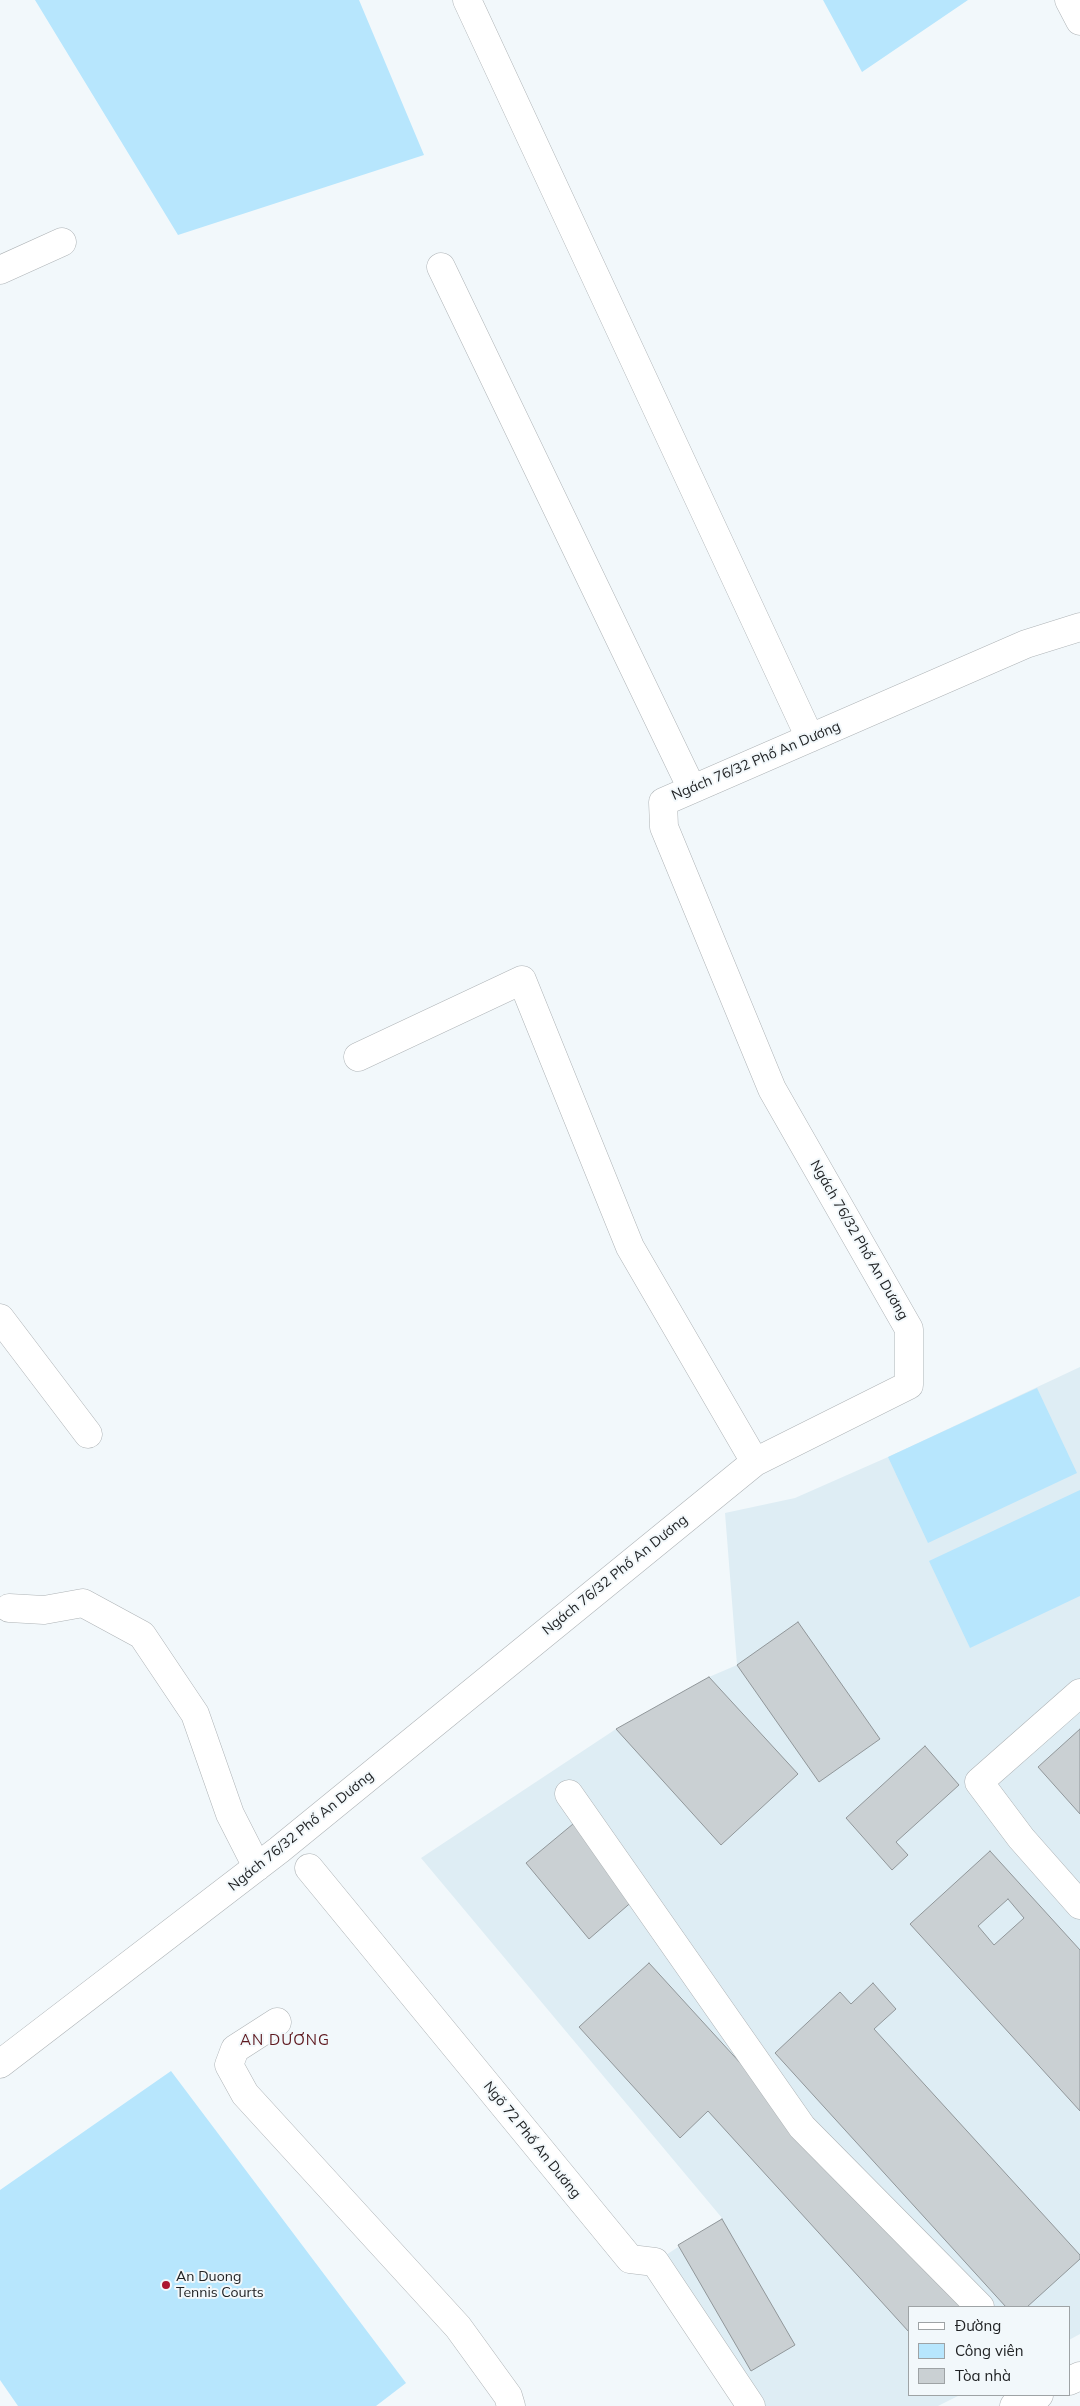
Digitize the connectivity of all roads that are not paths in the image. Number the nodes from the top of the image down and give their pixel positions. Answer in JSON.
{"nodes":[{"id":1,"x":467,"y":0,"type":"edge"},
{"id":2,"x":1069,"y":0,"type":"edge"},
{"id":3,"x":1080,"y":21,"type":"edge"},
{"id":4,"x":62,"y":242,"type":"dead end"},
{"id":5,"x":440,"y":267,"type":"dead end"},
{"id":6,"x":0,"y":270,"type":"edge"},
{"id":7,"x":1080,"y":627,"type":"edge"},
{"id":8,"x":810,"y":738,"type":"junction"},
{"id":9,"x":692,"y":789,"type":"junction"},
{"id":10,"x":358,"y":1057,"type":"dead end"},
{"id":11,"x":0,"y":1318,"type":"edge"},
{"id":12,"x":88,"y":1434,"type":"dead end"},
{"id":13,"x":754,"y":1462,"type":"junction"},
{"id":14,"x":9,"y":1608,"type":"dead end"},
{"id":15,"x":1080,"y":1693,"type":"edge"},
{"id":16,"x":569,"y":1794,"type":"dead end"},
{"id":17,"x":257,"y":1867,"type":"junction"},
{"id":18,"x":309,"y":1868,"type":"dead end"},
{"id":19,"x":1080,"y":1905,"type":"edge"},
{"id":20,"x":277,"y":2022,"type":"dead end"},
{"id":21,"x":0,"y":2064,"type":"edge"},
{"id":22,"x":979,"y":2306,"type":"edge"},
{"id":23,"x":1037,"y":2396,"type":"edge"},
{"id":24,"x":511,"y":2406,"type":"edge"},
{"id":25,"x":751,"y":2406,"type":"edge"},
{"id":26,"x":1014,"y":2406,"type":"edge"}],
"edges":[{"from":1,"to":8,"type":"street"},
{"from":2,"to":3,"type":"street"},
{"from":4,"to":6,"type":"street"},
{"from":5,"to":9,"type":"street"},
{"from":7,"to":8,"type":"street","name":"Ngách 76/32 Phố An Dương"},
{"from":8,"to":9,"type":"street","name":"Ngách 76/32 Phố An Dương"},
{"from":9,"to":13,"type":"street","name":"Ngách 76/32 Phố An Dương"},
{"from":10,"to":13,"type":"street"},
{"from":11,"to":12,"type":"street"},
{"from":13,"to":17,"type":"street","name":"Ngách 76/32 Phố An Dương"},
{"from":14,"to":17,"type":"street"},
{"from":15,"to":19,"type":"street"},
{"from":16,"to":22,"type":"street"},
{"from":17,"to":21,"type":"street","name":"Ngách 76/32 Phố An Dương"},
{"from":18,"to":25,"type":"street","name":"Ngõ 72 Phố An Dương"},
{"from":20,"to":24,"type":"street"},
{"from":23,"to":26,"type":"street"}]}
